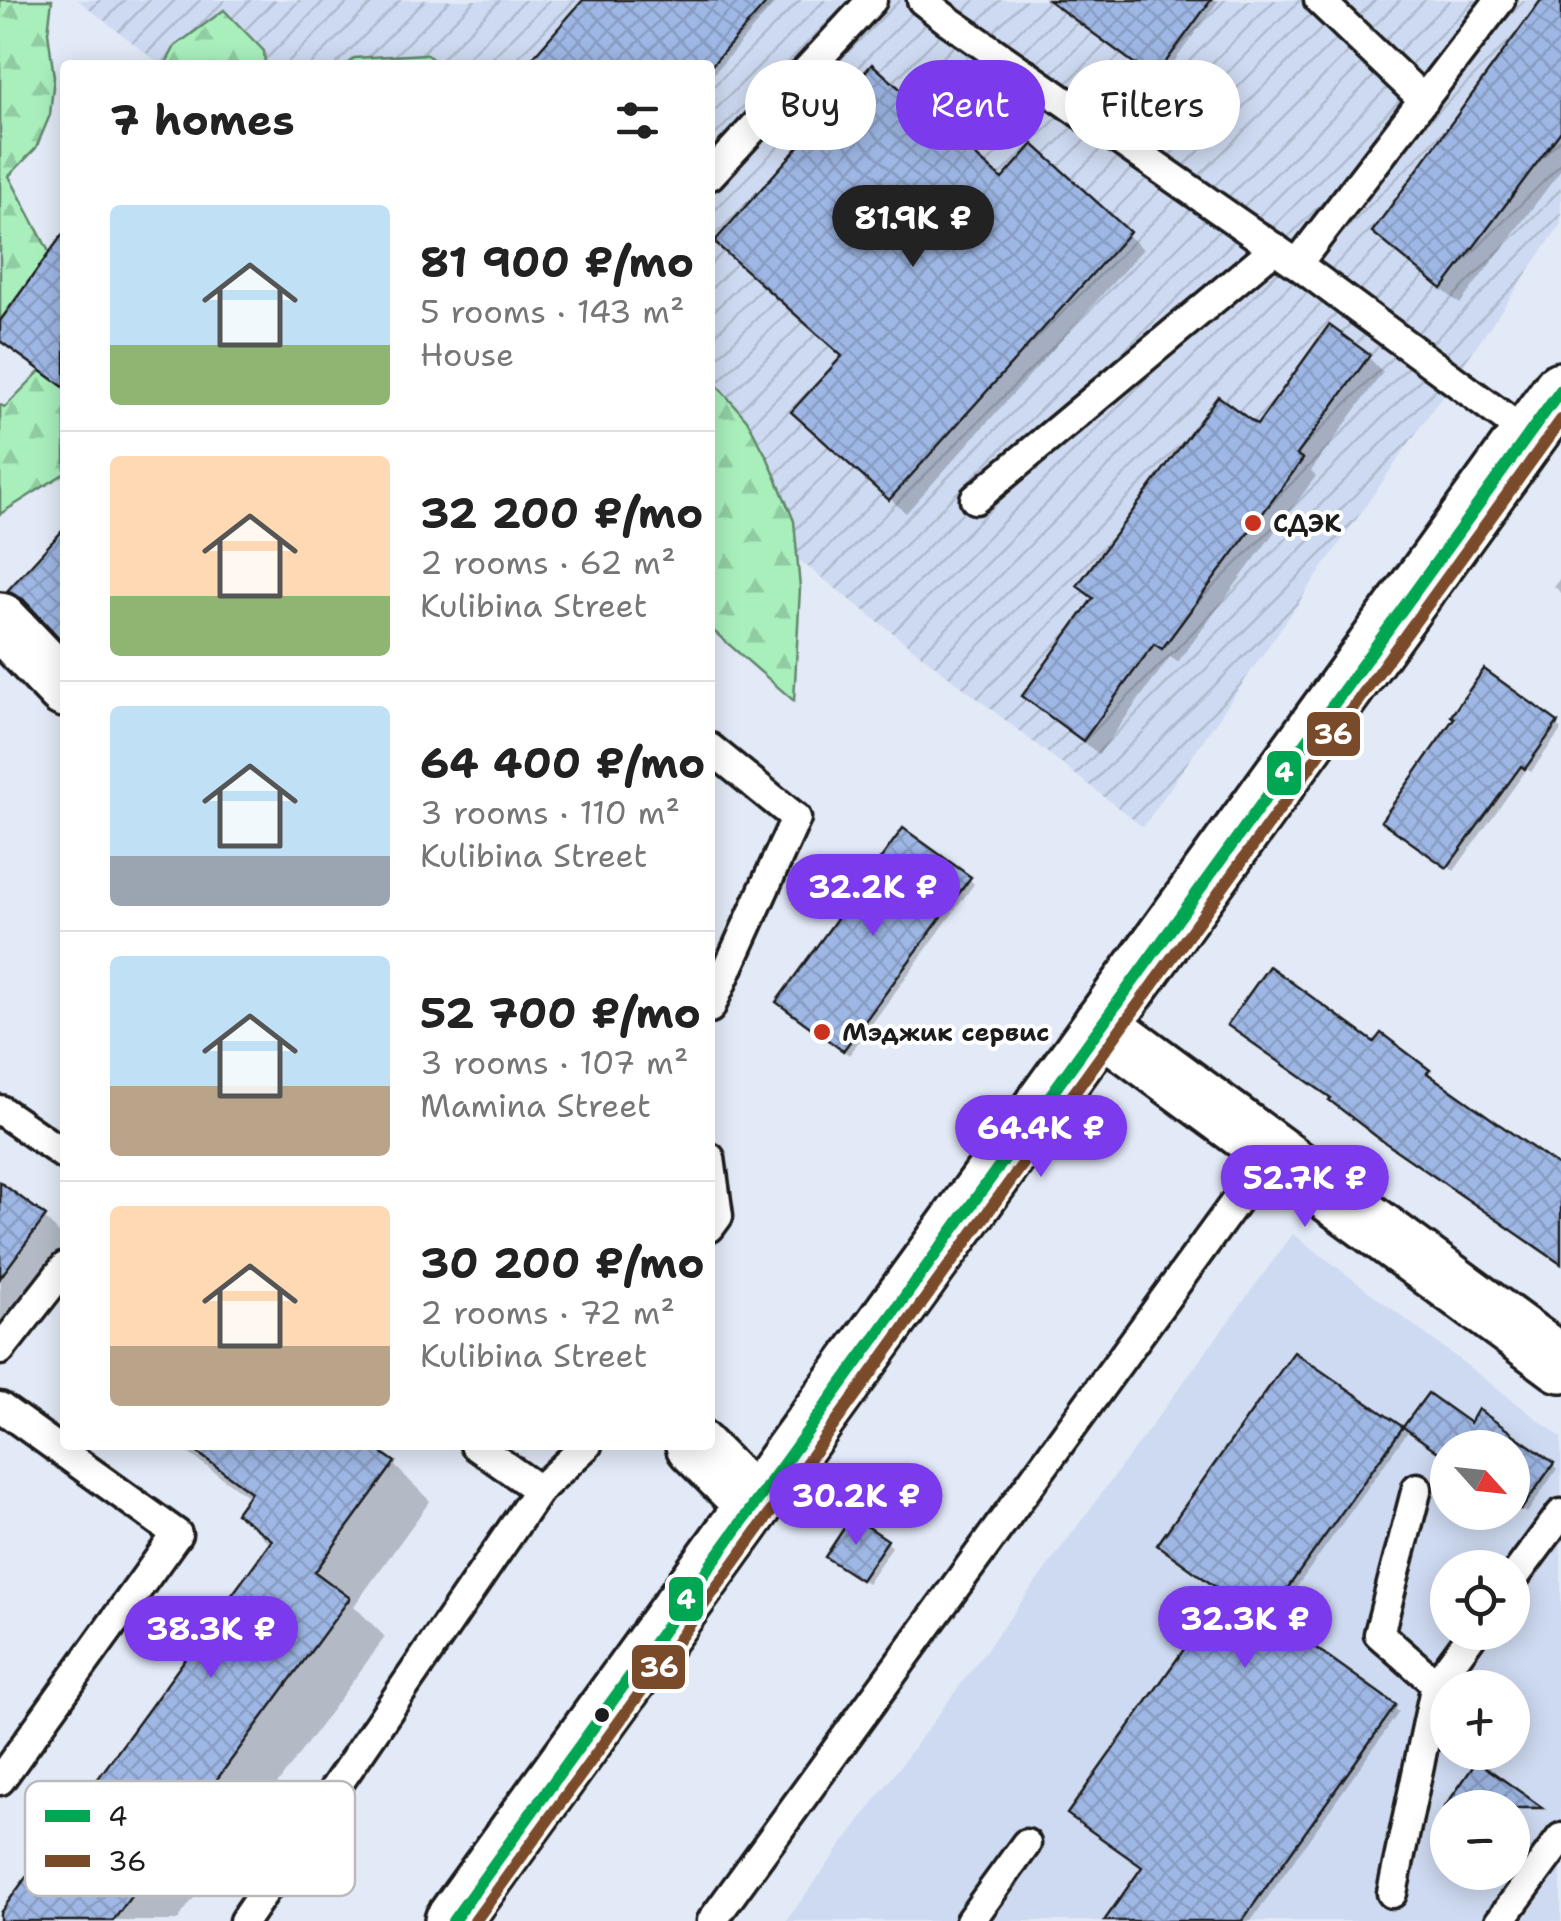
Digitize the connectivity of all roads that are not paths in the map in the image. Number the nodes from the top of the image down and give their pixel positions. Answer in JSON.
{"nodes":[{"id":1,"x":872,"y":0,"type":"edge"},
{"id":2,"x":922,"y":0,"type":"edge"},
{"id":3,"x":1318,"y":0,"type":"edge"},
{"id":4,"x":1500,"y":0,"type":"edge"},
{"id":5,"x":953,"y":10,"type":"edge"},
{"id":6,"x":1424,"y":100,"type":"junction"},
{"id":7,"x":715,"y":171,"type":"edge"},
{"id":8,"x":1286,"y":256,"type":"junction"},
{"id":9,"x":1561,"y":390,"type":"edge"},
{"id":10,"x":1528,"y":435,"type":"junction"},
{"id":11,"x":975,"y":499,"type":"dead end"},
{"id":12,"x":0,"y":621,"type":"edge"},
{"id":13,"x":60,"y":684,"type":"edge"},
{"id":14,"x":715,"y":752,"type":"edge"},
{"id":15,"x":715,"y":943,"type":"edge"},
{"id":16,"x":733,"y":958,"type":"junction"},
{"id":17,"x":715,"y":997,"type":"edge"},
{"id":18,"x":1101,"y":1026,"type":"junction"},
{"id":19,"x":0,"y":1110,"type":"edge"},
{"id":20,"x":60,"y":1152,"type":"edge"},
{"id":21,"x":1274,"y":1154,"type":"junction"},
{"id":22,"x":715,"y":1194,"type":"edge"},
{"id":23,"x":715,"y":1220,"type":"edge"},
{"id":24,"x":60,"y":1273,"type":"edge"},
{"id":25,"x":0,"y":1350,"type":"edge"},
{"id":26,"x":1561,"y":1364,"type":"edge"},
{"id":27,"x":0,"y":1408,"type":"edge"},
{"id":28,"x":482,"y":1450,"type":"edge"},
{"id":29,"x":582,"y":1450,"type":"edge"},
{"id":30,"x":699,"y":1450,"type":"edge"},
{"id":31,"x":1417,"y":1488,"type":"dead end"},
{"id":32,"x":538,"y":1490,"type":"junction"},
{"id":33,"x":754,"y":1505,"type":"junction"},
{"id":34,"x":1561,"y":1514,"type":"edge"},
{"id":35,"x":1530,"y":1556,"type":"edge"},
{"id":36,"x":1430,"y":1679,"type":"edge"},
{"id":37,"x":1430,"y":1712,"type":"edge"},
{"id":38,"x":0,"y":1780,"type":"edge"},
{"id":39,"x":339,"y":1781,"type":"edge"},
{"id":40,"x":1561,"y":1838,"type":"edge"},
{"id":41,"x":1026,"y":1844,"type":"dead end"},
{"id":42,"x":1392,"y":1893,"type":"dead end"},
{"id":43,"x":261,"y":1896,"type":"edge"},
{"id":44,"x":244,"y":1921,"type":"edge"},
{"id":45,"x":453,"y":1921,"type":"edge"},
{"id":46,"x":712,"y":1921,"type":"edge"},
{"id":47,"x":970,"y":1921,"type":"edge"},
{"id":48,"x":1500,"y":1921,"type":"edge"}],
"edges":[{"from":1,"to":7,"type":"lane"},
{"from":2,"to":5,"type":"lane"},
{"from":3,"to":6,"type":"lane"},
{"from":4,"to":6,"type":"lane"},
{"from":5,"to":8,"type":"lane"},
{"from":6,"to":8,"type":"lane"},
{"from":8,"to":10,"type":"lane"},
{"from":8,"to":11,"type":"lane"},
{"from":9,"to":10,"type":"main road"},
{"from":10,"to":18,"type":"main road"},
{"from":12,"to":13,"type":"main road"},
{"from":14,"to":16,"type":"lane"},
{"from":15,"to":16,"type":"lane"},
{"from":16,"to":17,"type":"lane"},
{"from":18,"to":21,"type":"main road"},
{"from":18,"to":33,"type":"main road"},
{"from":19,"to":20,"type":"lane"},
{"from":21,"to":26,"type":"main road"},
{"from":21,"to":46,"type":"lane"},
{"from":22,"to":23,"type":"lane"},
{"from":24,"to":25,"type":"lane"},
{"from":27,"to":38,"type":"lane"},
{"from":28,"to":32,"type":"lane"},
{"from":29,"to":32,"type":"lane"},
{"from":30,"to":33,"type":"main road"},
{"from":31,"to":36,"type":"lane"},
{"from":32,"to":39,"type":"lane"},
{"from":33,"to":45,"type":"main road"},
{"from":34,"to":35,"type":"lane"},
{"from":37,"to":42,"type":"lane"},
{"from":40,"to":48,"type":"lane"},
{"from":41,"to":47,"type":"lane"},
{"from":43,"to":44,"type":"lane"}]}
